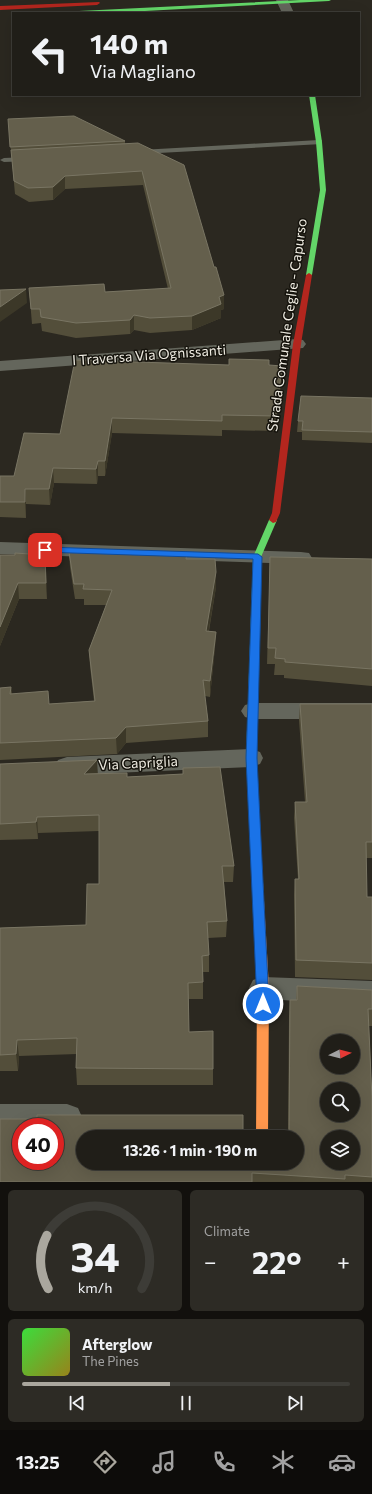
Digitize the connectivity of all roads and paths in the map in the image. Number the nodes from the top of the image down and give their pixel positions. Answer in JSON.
{"nodes":[{"id":1,"x":150,"y":0,"type":"edge"},
{"id":2,"x":282,"y":0,"type":"edge"},
{"id":3,"x":322,"y":0,"type":"edge"},
{"id":4,"x":330,"y":0,"type":"edge"},
{"id":5,"x":0,"y":8,"type":"edge"},
{"id":6,"x":98,"y":12,"type":"edge"},
{"id":7,"x":288,"y":12,"type":"edge"},
{"id":8,"x":12,"y":16,"type":"edge"},
{"id":9,"x":0,"y":17,"type":"edge"},
{"id":10,"x":312,"y":96,"type":"edge"},
{"id":11,"x":318,"y":142,"type":"junction"},
{"id":12,"x":130,"y":153,"type":"edge"},
{"id":13,"x":35,"y":158,"type":"edge"},
{"id":14,"x":4,"y":160,"type":"dead end"},
{"id":15,"x":297,"y":344,"type":"junction"},
{"id":16,"x":0,"y":366,"type":"edge"},
{"id":17,"x":0,"y":548,"type":"edge"},
{"id":18,"x":258,"y":557,"type":"junction"},
{"id":19,"x":318,"y":558,"type":"edge"},
{"id":20,"x":253,"y":711,"type":"junction"},
{"id":21,"x":372,"y":711,"type":"edge"},
{"id":22,"x":252,"y":758,"type":"junction"},
{"id":23,"x":47,"y":767,"type":"edge"},
{"id":24,"x":263,"y":988,"type":"junction"},
{"id":25,"x":372,"y":993,"type":"edge"},
{"id":26,"x":0,"y":1117,"type":"edge"},
{"id":27,"x":96,"y":1117,"type":"edge"},
{"id":28,"x":255,"y":1123,"type":"edge"},
{"id":29,"x":261,"y":1170,"type":"edge"},
{"id":30,"x":260,"y":1182,"type":"edge"}],
"edges":[{"from":1,"to":5,"type":"main road"},
{"from":2,"to":7,"type":"street"},
{"from":3,"to":4,"type":"main road"},
{"from":3,"to":6,"type":"main road"},
{"from":8,"to":9,"type":"main road"},
{"from":10,"to":11,"type":"main road","name":"Strada Comunale Ceglie - Capurso"},
{"from":11,"to":12,"type":"lane"},
{"from":11,"to":15,"type":"main road","name":"Strada Comunale Ceglie - Capurso"},
{"from":13,"to":14,"type":"lane"},
{"from":15,"to":16,"type":"street","name":"I Traversa Via Ognissanti"},
{"from":15,"to":18,"type":"main road","name":"Strada Comunale Ceglie - Capurso"},
{"from":17,"to":18,"type":"street"},
{"from":18,"to":19,"type":"street"},
{"from":18,"to":20,"type":"main road"},
{"from":20,"to":21,"type":"street"},
{"from":20,"to":22,"type":"main road"},
{"from":22,"to":23,"type":"street","name":"Via Capriglia"},
{"from":22,"to":24,"type":"main road"},
{"from":24,"to":25,"type":"street"},
{"from":24,"to":28,"type":"main road"},
{"from":26,"to":27,"type":"street"},
{"from":29,"to":30,"type":"street"}]}
